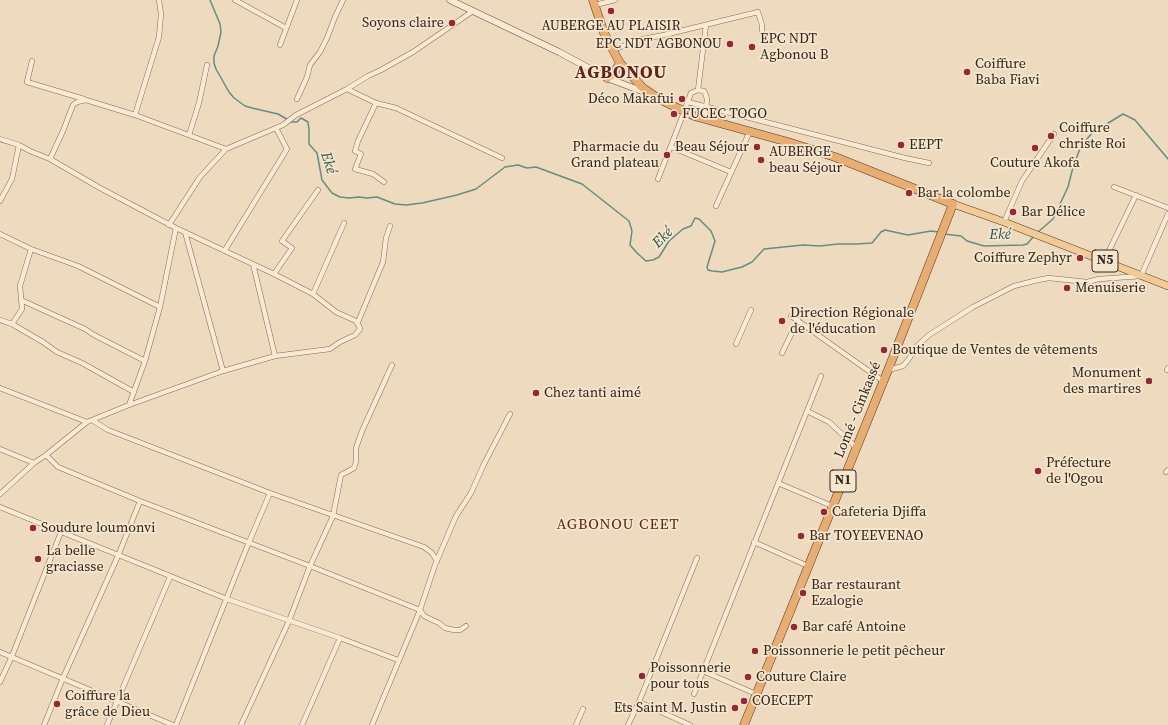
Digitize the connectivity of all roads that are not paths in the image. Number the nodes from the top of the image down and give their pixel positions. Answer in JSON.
{"nodes":[{"id":1,"x":160,"y":0,"type":"edge"},
{"id":2,"x":235,"y":0,"type":"edge"},
{"id":3,"x":297,"y":0,"type":"edge"},
{"id":4,"x":343,"y":0,"type":"edge"},
{"id":5,"x":450,"y":0,"type":"edge"},
{"id":6,"x":615,"y":0,"type":"edge"},
{"id":7,"x":594,"y":3,"type":"edge"},
{"id":8,"x":473,"y":11,"type":"junction"},
{"id":9,"x":706,"y":25,"type":"junction"},
{"id":10,"x":286,"y":28,"type":"junction"},
{"id":11,"x":762,"y":33,"type":"dead end"},
{"id":12,"x":280,"y":45,"type":"dead end"},
{"id":13,"x":614,"y":53,"type":"junction"},
{"id":14,"x":32,"y":61,"type":"dead end"},
{"id":15,"x":620,"y":63,"type":"junction"},
{"id":16,"x":207,"y":65,"type":"dead end"},
{"id":17,"x":607,"y":78,"type":"junction"},
{"id":18,"x":347,"y":89,"type":"junction"},
{"id":19,"x":698,"y":90,"type":"junction"},
{"id":20,"x":652,"y":95,"type":"junction"},
{"id":21,"x":297,"y":99,"type":"dead end"},
{"id":22,"x":86,"y":100,"type":"junction"},
{"id":23,"x":376,"y":103,"type":"junction"},
{"id":24,"x":706,"y":106,"type":"junction"},
{"id":25,"x":685,"y":107,"type":"junction"},
{"id":26,"x":135,"y":115,"type":"junction"},
{"id":27,"x":705,"y":116,"type":"junction"},
{"id":28,"x":714,"y":121,"type":"junction"},
{"id":29,"x":276,"y":128,"type":"junction"},
{"id":30,"x":750,"y":131,"type":"junction"},
{"id":31,"x":1054,"y":134,"type":"dead end"},
{"id":32,"x":189,"y":135,"type":"junction"},
{"id":33,"x":0,"y":139,"type":"edge"},
{"id":34,"x":19,"y":145,"type":"junction"},
{"id":35,"x":671,"y":147,"type":"junction"},
{"id":36,"x":226,"y":149,"type":"junction"},
{"id":37,"x":502,"y":158,"type":"dead end"},
{"id":38,"x":50,"y":159,"type":"junction"},
{"id":39,"x":929,"y":163,"type":"dead end"},
{"id":40,"x":731,"y":172,"type":"junction"},
{"id":41,"x":658,"y":179,"type":"dead end"},
{"id":42,"x":384,"y":182,"type":"dead end"},
{"id":43,"x":1114,"y":187,"type":"dead end"},
{"id":44,"x":318,"y":190,"type":"dead end"},
{"id":45,"x":1136,"y":195,"type":"junction"},
{"id":46,"x":0,"y":201,"type":"edge"},
{"id":47,"x":953,"y":204,"type":"junction"},
{"id":48,"x":716,"y":206,"type":"dead end"},
{"id":49,"x":1168,"y":208,"type":"edge"},
{"id":50,"x":1168,"y":214,"type":"edge"},
{"id":51,"x":1004,"y":222,"type":"junction"},
{"id":52,"x":344,"y":223,"type":"dead end"},
{"id":53,"x":169,"y":225,"type":"junction"},
{"id":54,"x":390,"y":226,"type":"dead end"},
{"id":55,"x":176,"y":228,"type":"junction"},
{"id":56,"x":185,"y":232,"type":"junction"},
{"id":57,"x":0,"y":234,"type":"edge"},
{"id":58,"x":31,"y":249,"type":"junction"},
{"id":59,"x":225,"y":250,"type":"junction"},
{"id":60,"x":1104,"y":261,"type":"junction"},
{"id":61,"x":253,"y":264,"type":"junction"},
{"id":62,"x":274,"y":274,"type":"junction"},
{"id":63,"x":1141,"y":276,"type":"junction"},
{"id":64,"x":1168,"y":286,"type":"edge"},
{"id":65,"x":313,"y":294,"type":"junction"},
{"id":66,"x":21,"y":300,"type":"junction"},
{"id":67,"x":160,"y":307,"type":"junction"},
{"id":68,"x":751,"y":310,"type":"dead end"},
{"id":69,"x":791,"y":316,"type":"dead end"},
{"id":70,"x":0,"y":320,"type":"edge"},
{"id":71,"x":798,"y":320,"type":"junction"},
{"id":72,"x":358,"y":322,"type":"dead end"},
{"id":73,"x":12,"y":324,"type":"junction"},
{"id":74,"x":736,"y":344,"type":"dead end"},
{"id":75,"x":782,"y":353,"type":"dead end"},
{"id":76,"x":275,"y":356,"type":"junction"},
{"id":77,"x":145,"y":361,"type":"junction"},
{"id":78,"x":392,"y":365,"type":"dead end"},
{"id":79,"x":888,"y":370,"type":"junction"},
{"id":80,"x":223,"y":372,"type":"junction"},
{"id":81,"x":821,"y":376,"type":"dead end"},
{"id":82,"x":883,"y":381,"type":"junction"},
{"id":83,"x":0,"y":388,"type":"edge"},
{"id":84,"x":134,"y":392,"type":"junction"},
{"id":85,"x":129,"y":405,"type":"junction"},
{"id":86,"x":807,"y":411,"type":"junction"},
{"id":87,"x":510,"y":414,"type":"dead end"},
{"id":88,"x":90,"y":421,"type":"junction"},
{"id":89,"x":856,"y":447,"type":"junction"},
{"id":90,"x":0,"y":448,"type":"edge"},
{"id":91,"x":46,"y":455,"type":"junction"},
{"id":92,"x":34,"y":463,"type":"junction"},
{"id":93,"x":778,"y":483,"type":"junction"},
{"id":94,"x":270,"y":493,"type":"junction"},
{"id":95,"x":0,"y":494,"type":"edge"},
{"id":96,"x":140,"y":501,"type":"junction"},
{"id":97,"x":832,"y":506,"type":"junction"},
{"id":98,"x":0,"y":507,"type":"edge"},
{"id":99,"x":333,"y":516,"type":"junction"},
{"id":100,"x":61,"y":532,"type":"junction"},
{"id":101,"x":249,"y":542,"type":"junction"},
{"id":102,"x":754,"y":542,"type":"junction"},
{"id":103,"x":118,"y":556,"type":"junction"},
{"id":104,"x":697,"y":558,"type":"dead end"},
{"id":105,"x":437,"y":561,"type":"junction"},
{"id":106,"x":310,"y":566,"type":"junction"},
{"id":107,"x":808,"y":566,"type":"junction"},
{"id":108,"x":170,"y":577,"type":"junction"},
{"id":109,"x":226,"y":599,"type":"junction"},
{"id":110,"x":420,"y":610,"type":"junction"},
{"id":111,"x":289,"y":621,"type":"junction"},
{"id":112,"x":466,"y":626,"type":"dead end"},
{"id":113,"x":340,"y":638,"type":"junction"},
{"id":114,"x":0,"y":652,"type":"edge"},
{"id":115,"x":12,"y":656,"type":"junction"},
{"id":116,"x":398,"y":660,"type":"junction"},
{"id":117,"x":703,"y":671,"type":"junction"},
{"id":118,"x":63,"y":678,"type":"junction"},
{"id":119,"x":0,"y":682,"type":"edge"},
{"id":120,"x":694,"y":694,"type":"dead end"},
{"id":121,"x":756,"y":694,"type":"junction"},
{"id":122,"x":118,"y":701,"type":"junction"},
{"id":123,"x":639,"y":702,"type":"junction"},
{"id":124,"x":583,"y":709,"type":"dead end"},
{"id":125,"x":681,"y":723,"type":"edge"},
{"id":126,"x":44,"y":725,"type":"edge"},
{"id":127,"x":107,"y":725,"type":"edge"},
{"id":128,"x":174,"y":725,"type":"edge"},
{"id":129,"x":241,"y":725,"type":"edge"},
{"id":130,"x":302,"y":725,"type":"edge"},
{"id":131,"x":372,"y":725,"type":"edge"},
{"id":132,"x":576,"y":725,"type":"edge"},
{"id":133,"x":628,"y":725,"type":"edge"},
{"id":134,"x":690,"y":725,"type":"edge"},
{"id":135,"x":744,"y":725,"type":"edge"}],
"edges":[{"from":1,"to":26,"type":"street"},
{"from":2,"to":10,"type":"street"},
{"from":3,"to":10,"type":"street"},
{"from":4,"to":21,"type":"street"},
{"from":5,"to":8,"type":"main road"},
{"from":6,"to":7,"type":"street"},
{"from":7,"to":13,"type":"highway"},
{"from":8,"to":17,"type":"main road"},
{"from":8,"to":18,"type":"street"},
{"from":9,"to":11,"type":"street"},
{"from":9,"to":13,"type":"street"},
{"from":9,"to":19,"type":"street"},
{"from":10,"to":12,"type":"street"},
{"from":13,"to":15,"type":"highway"},
{"from":13,"to":25,"type":"highway"},
{"from":14,"to":22,"type":"street"},
{"from":15,"to":17,"type":"highway"},
{"from":15,"to":20,"type":"highway"},
{"from":16,"to":32,"type":"street"},
{"from":17,"to":20,"type":"main road"},
{"from":18,"to":23,"type":"street"},
{"from":18,"to":29,"type":"street"},
{"from":19,"to":24,"type":"street"},
{"from":19,"to":25,"type":"street"},
{"from":20,"to":25,"type":"highway"},
{"from":22,"to":26,"type":"street"},
{"from":22,"to":38,"type":"street"},
{"from":23,"to":37,"type":"street"},
{"from":23,"to":42,"type":"street"},
{"from":24,"to":25,"type":"street"},
{"from":24,"to":27,"type":"street"},
{"from":24,"to":39,"type":"street"},
{"from":25,"to":27,"type":"highway"},
{"from":25,"to":28,"type":"highway"},
{"from":25,"to":35,"type":"street"},
{"from":26,"to":32,"type":"street"},
{"from":27,"to":28,"type":"highway"},
{"from":28,"to":30,"type":"highway"},
{"from":29,"to":36,"type":"street"},
{"from":29,"to":59,"type":"street"},
{"from":30,"to":40,"type":"street"},
{"from":30,"to":47,"type":"highway"},
{"from":31,"to":51,"type":"street"},
{"from":32,"to":36,"type":"street"},
{"from":33,"to":34,"type":"street"},
{"from":34,"to":38,"type":"street"},
{"from":34,"to":46,"type":"street"},
{"from":35,"to":40,"type":"street"},
{"from":35,"to":41,"type":"street"},
{"from":36,"to":53,"type":"street"},
{"from":38,"to":53,"type":"street"},
{"from":40,"to":48,"type":"street"},
{"from":43,"to":45,"type":"street"},
{"from":44,"to":62,"type":"street"},
{"from":45,"to":49,"type":"street"},
{"from":45,"to":60,"type":"street"},
{"from":47,"to":51,"type":"main road","number":"N5"},
{"from":47,"to":79,"type":"highway","name":"Lomé - Cinkassé","number":"N1"},
{"from":50,"to":63,"type":"street"},
{"from":51,"to":60,"type":"main road","number":"N5"},
{"from":52,"to":65,"type":"street"},
{"from":53,"to":55,"type":"street"},
{"from":54,"to":72,"type":"street"},
{"from":55,"to":56,"type":"street"},
{"from":55,"to":67,"type":"street"},
{"from":56,"to":59,"type":"street"},
{"from":56,"to":80,"type":"street"},
{"from":57,"to":58,"type":"street"},
{"from":58,"to":66,"type":"street"},
{"from":58,"to":67,"type":"street"},
{"from":59,"to":61,"type":"street"},
{"from":60,"to":63,"type":"main road","number":"N5"},
{"from":61,"to":62,"type":"street"},
{"from":61,"to":76,"type":"street"},
{"from":62,"to":65,"type":"street"},
{"from":63,"to":64,"type":"main road","number":"N5"},
{"from":63,"to":79,"type":"street"},
{"from":65,"to":76,"type":"street"},
{"from":66,"to":73,"type":"street"},
{"from":66,"to":77,"type":"street"},
{"from":67,"to":77,"type":"street"},
{"from":68,"to":74,"type":"street"},
{"from":69,"to":71,"type":"street"},
{"from":70,"to":73,"type":"street"},
{"from":71,"to":75,"type":"street"},
{"from":71,"to":82,"type":"street"},
{"from":73,"to":84,"type":"street"},
{"from":76,"to":80,"type":"street"},
{"from":77,"to":84,"type":"street"},
{"from":78,"to":99,"type":"street"},
{"from":79,"to":82,"type":"highway","name":"Lomé - Cinkassé","number":"N1"},
{"from":80,"to":85,"type":"street"},
{"from":81,"to":86,"type":"street"},
{"from":82,"to":89,"type":"highway","name":"Lomé - Cinkassé","number":"N1"},
{"from":83,"to":88,"type":"street"},
{"from":84,"to":85,"type":"street"},
{"from":85,"to":88,"type":"street"},
{"from":86,"to":89,"type":"street"},
{"from":86,"to":93,"type":"street"},
{"from":87,"to":105,"type":"street"},
{"from":88,"to":91,"type":"street"},
{"from":88,"to":94,"type":"street"},
{"from":89,"to":97,"type":"highway","name":"Lomé - Cinkassé","number":"N1"},
{"from":90,"to":92,"type":"street"},
{"from":91,"to":92,"type":"street"},
{"from":91,"to":96,"type":"street"},
{"from":92,"to":95,"type":"street"},
{"from":93,"to":97,"type":"street"},
{"from":93,"to":102,"type":"street"},
{"from":94,"to":99,"type":"street"},
{"from":94,"to":101,"type":"street"},
{"from":96,"to":101,"type":"street"},
{"from":96,"to":103,"type":"street"},
{"from":97,"to":107,"type":"highway","name":"Lomé - Cinkassé","number":"N1"},
{"from":98,"to":100,"type":"street"},
{"from":99,"to":105,"type":"street"},
{"from":99,"to":106,"type":"street"},
{"from":100,"to":103,"type":"street"},
{"from":100,"to":115,"type":"street"},
{"from":101,"to":106,"type":"street"},
{"from":101,"to":109,"type":"street"},
{"from":102,"to":107,"type":"street"},
{"from":102,"to":117,"type":"street"},
{"from":103,"to":108,"type":"street"},
{"from":103,"to":118,"type":"street"},
{"from":104,"to":123,"type":"street"},
{"from":105,"to":110,"type":"street"},
{"from":106,"to":110,"type":"street"},
{"from":106,"to":111,"type":"street"},
{"from":107,"to":121,"type":"highway","name":"Lomé - Cinkassé","number":"N1"},
{"from":108,"to":109,"type":"street"},
{"from":108,"to":122,"type":"street"},
{"from":109,"to":111,"type":"street"},
{"from":109,"to":128,"type":"street"},
{"from":110,"to":112,"type":"street"},
{"from":110,"to":116,"type":"street"},
{"from":111,"to":113,"type":"street"},
{"from":111,"to":129,"type":"street"},
{"from":113,"to":116,"type":"street"},
{"from":113,"to":130,"type":"street"},
{"from":114,"to":115,"type":"street"},
{"from":115,"to":118,"type":"street"},
{"from":115,"to":119,"type":"street"},
{"from":116,"to":131,"type":"street"},
{"from":117,"to":120,"type":"street"},
{"from":117,"to":121,"type":"street"},
{"from":118,"to":122,"type":"street"},
{"from":118,"to":126,"type":"street"},
{"from":121,"to":135,"type":"highway","name":"Lomé - Cinkassé","number":"N1"},
{"from":122,"to":127,"type":"street"},
{"from":122,"to":128,"type":"street"},
{"from":123,"to":125,"type":"street"},
{"from":123,"to":133,"type":"street"},
{"from":124,"to":132,"type":"street"},
{"from":125,"to":134,"type":"street"}]}
